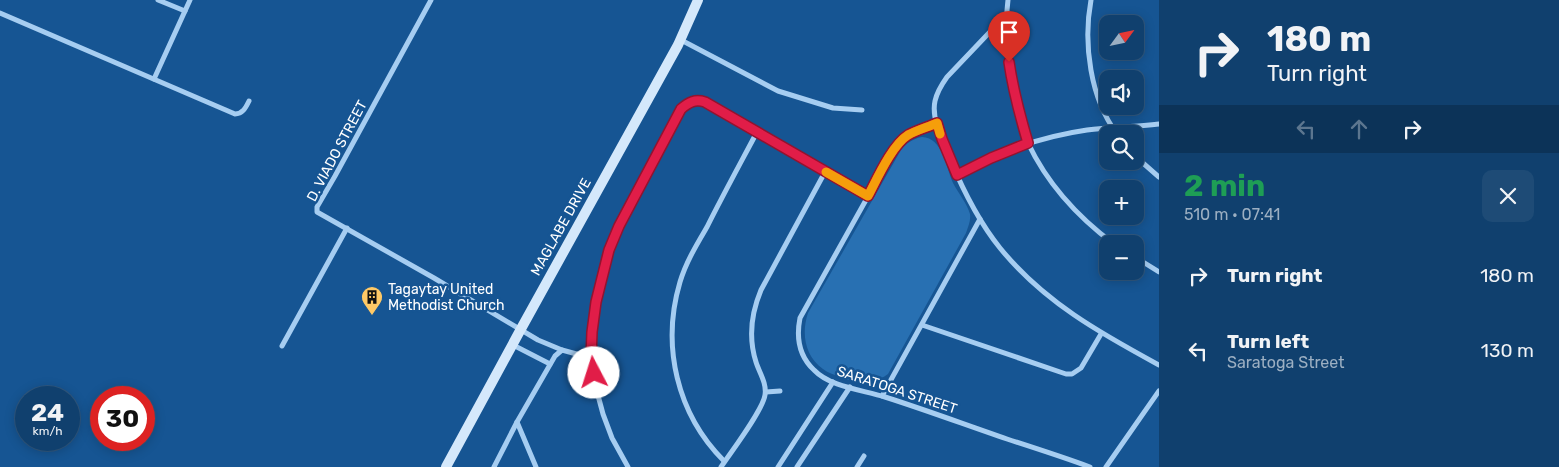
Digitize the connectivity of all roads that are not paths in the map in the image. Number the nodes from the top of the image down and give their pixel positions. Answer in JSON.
{"nodes":[{"id":1,"x":158,"y":0,"type":"edge"},
{"id":2,"x":190,"y":0,"type":"edge"},
{"id":3,"x":431,"y":0,"type":"edge"},
{"id":4,"x":698,"y":0,"type":"edge"},
{"id":5,"x":1008,"y":0,"type":"edge"},
{"id":6,"x":1091,"y":0,"type":"edge"},
{"id":7,"x":185,"y":11,"type":"junction"},
{"id":8,"x":0,"y":13,"type":"edge"},
{"id":9,"x":1006,"y":15,"type":"junction"},
{"id":10,"x":680,"y":39,"type":"junction"},
{"id":11,"x":154,"y":78,"type":"junction"},
{"id":12,"x":249,"y":100,"type":"dead end"},
{"id":13,"x":862,"y":110,"type":"dead end"},
{"id":14,"x":937,"y":123,"type":"junction"},
{"id":15,"x":1159,"y":124,"type":"edge"},
{"id":16,"x":1111,"y":125,"type":"edge"},
{"id":17,"x":1143,"y":125,"type":"edge"},
{"id":18,"x":1099,"y":129,"type":"edge"},
{"id":19,"x":757,"y":132,"type":"junction"},
{"id":20,"x":1028,"y":143,"type":"junction"},
{"id":21,"x":1144,"y":164,"type":"edge"},
{"id":22,"x":825,"y":172,"type":"junction"},
{"id":23,"x":957,"y":175,"type":"junction"},
{"id":24,"x":1159,"y":177,"type":"edge"},
{"id":25,"x":868,"y":196,"type":"junction"},
{"id":26,"x":980,"y":219,"type":"junction"},
{"id":27,"x":347,"y":228,"type":"junction"},
{"id":28,"x":1103,"y":235,"type":"edge"},
{"id":29,"x":1144,"y":263,"type":"edge"},
{"id":30,"x":1159,"y":272,"type":"edge"},
{"id":31,"x":922,"y":325,"type":"junction"},
{"id":32,"x":521,"y":329,"type":"junction"},
{"id":33,"x":1101,"y":334,"type":"junction"},
{"id":34,"x":513,"y":345,"type":"junction"},
{"id":35,"x":282,"y":346,"type":"dead end"},
{"id":36,"x":562,"y":350,"type":"junction"},
{"id":37,"x":591,"y":358,"type":"junction"},
{"id":38,"x":550,"y":364,"type":"junction"},
{"id":39,"x":1159,"y":365,"type":"edge"},
{"id":40,"x":833,"y":382,"type":"junction"},
{"id":41,"x":850,"y":387,"type":"junction"},
{"id":42,"x":780,"y":391,"type":"dead end"},
{"id":43,"x":1159,"y":391,"type":"edge"},
{"id":44,"x":766,"y":392,"type":"junction"},
{"id":45,"x":882,"y":396,"type":"junction"},
{"id":46,"x":517,"y":422,"type":"junction"},
{"id":47,"x":864,"y":456,"type":"dead end"},
{"id":48,"x":724,"y":461,"type":"junction"},
{"id":49,"x":446,"y":467,"type":"edge"},
{"id":50,"x":494,"y":467,"type":"edge"},
{"id":51,"x":536,"y":467,"type":"edge"},
{"id":52,"x":628,"y":467,"type":"edge"},
{"id":53,"x":721,"y":467,"type":"edge"},
{"id":54,"x":778,"y":467,"type":"edge"},
{"id":55,"x":796,"y":467,"type":"edge"},
{"id":56,"x":857,"y":467,"type":"edge"},
{"id":57,"x":1090,"y":467,"type":"edge"},
{"id":58,"x":1106,"y":467,"type":"edge"}],
"edges":[{"from":1,"to":7,"type":"street"},
{"from":2,"to":7,"type":"street"},
{"from":3,"to":27,"type":"street","name":"D. VIADO STREET"},
{"from":4,"to":10,"type":"main road","name":"MAGLABE DRIVE"},
{"from":5,"to":9,"type":"street"},
{"from":6,"to":16,"type":"street"},
{"from":7,"to":11,"type":"street"},
{"from":8,"to":11,"type":"street"},
{"from":9,"to":14,"type":"street"},
{"from":9,"to":20,"type":"street"},
{"from":10,"to":13,"type":"street"},
{"from":10,"to":32,"type":"main road","name":"MAGLABE DRIVE"},
{"from":11,"to":12,"type":"street"},
{"from":14,"to":23,"type":"street"},
{"from":14,"to":25,"type":"street","name":"SARATOGA STREET"},
{"from":15,"to":17,"type":"street"},
{"from":18,"to":20,"type":"street"},
{"from":19,"to":22,"type":"street"},
{"from":19,"to":37,"type":"street"},
{"from":19,"to":48,"type":"street"},
{"from":20,"to":23,"type":"street"},
{"from":20,"to":28,"type":"street"},
{"from":21,"to":24,"type":"street"},
{"from":22,"to":25,"type":"street"},
{"from":22,"to":44,"type":"street"},
{"from":23,"to":26,"type":"street"},
{"from":25,"to":40,"type":"street","name":"SARATOGA STREET"},
{"from":26,"to":31,"type":"street"},
{"from":26,"to":33,"type":"street"},
{"from":27,"to":32,"type":"street","name":"D. VIADO STREET"},
{"from":27,"to":35,"type":"street"},
{"from":29,"to":30,"type":"street"},
{"from":31,"to":33,"type":"street"},
{"from":31,"to":45,"type":"street"},
{"from":32,"to":34,"type":"main road","name":"MAGLABE DRIVE"},
{"from":32,"to":36,"type":"street","name":"D. VIADO STREET"},
{"from":33,"to":39,"type":"street"},
{"from":34,"to":38,"type":"street"},
{"from":34,"to":49,"type":"main road","name":"MAGLABE DRIVE"},
{"from":36,"to":37,"type":"street","name":"D. VIADO STREET"},
{"from":36,"to":38,"type":"street"},
{"from":37,"to":52,"type":"street"},
{"from":38,"to":46,"type":"street"},
{"from":40,"to":41,"type":"street","name":"SARATOGA STREET"},
{"from":40,"to":54,"type":"street"},
{"from":41,"to":45,"type":"street","name":"SARATOGA STREET"},
{"from":41,"to":55,"type":"street"},
{"from":42,"to":44,"type":"street"},
{"from":43,"to":58,"type":"street"},
{"from":44,"to":48,"type":"street"},
{"from":45,"to":57,"type":"street","name":"SARATOGA STREET"},
{"from":46,"to":50,"type":"street"},
{"from":46,"to":51,"type":"street"},
{"from":47,"to":56,"type":"street"},
{"from":48,"to":53,"type":"street"}]}
